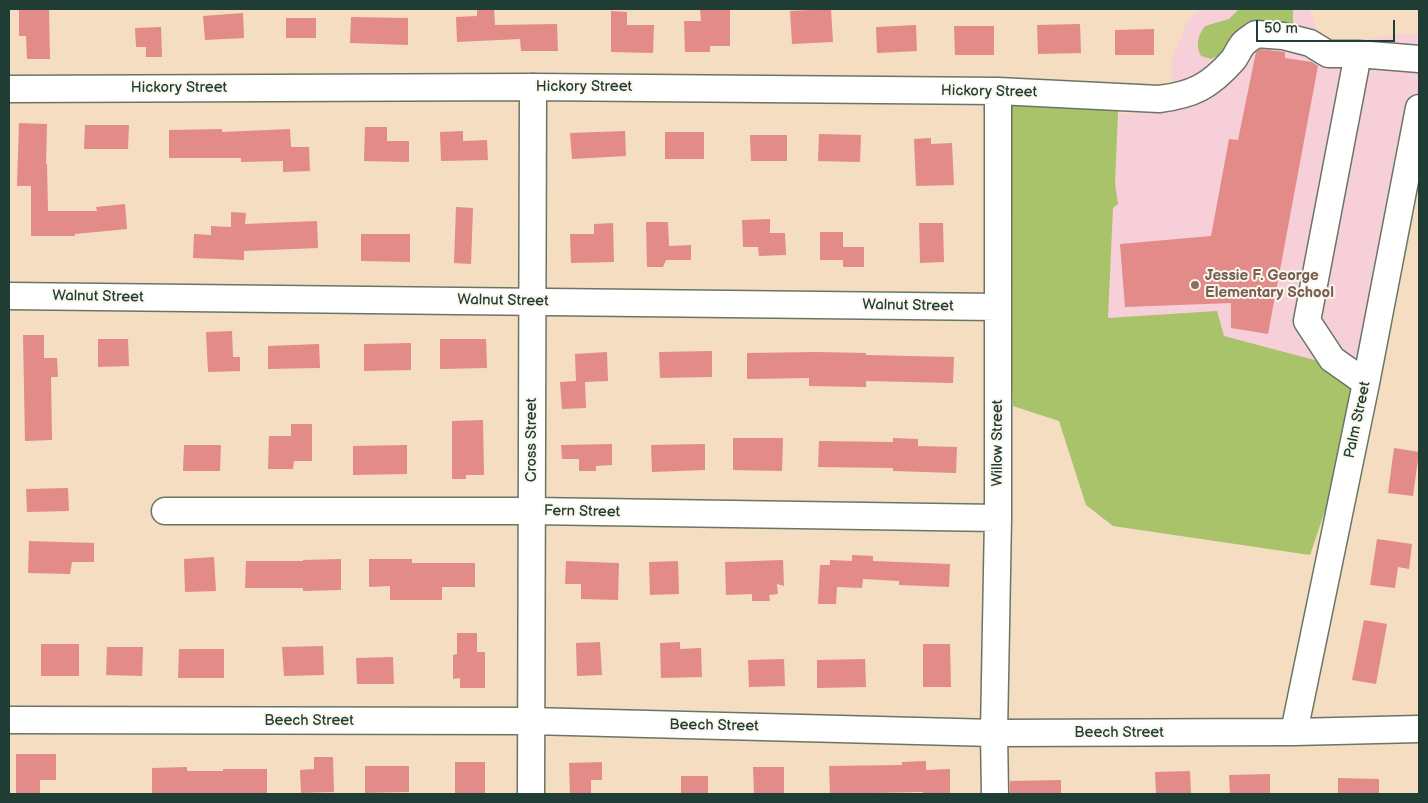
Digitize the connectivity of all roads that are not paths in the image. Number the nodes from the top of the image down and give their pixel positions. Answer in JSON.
{"nodes":[{"id":1,"x":1358,"y":54,"type":"junction"},
{"id":2,"x":1419,"y":59,"type":"edge"},
{"id":3,"x":533,"y":87,"type":"junction"},
{"id":4,"x":9,"y":89,"type":"edge"},
{"id":5,"x":998,"y":91,"type":"junction"},
{"id":6,"x":1419,"y":108,"type":"edge"},
{"id":7,"x":1410,"y":207,"type":"edge"},
{"id":8,"x":9,"y":296,"type":"edge"},
{"id":9,"x":532,"y":301,"type":"junction"},
{"id":10,"x":998,"y":307,"type":"junction"},
{"id":11,"x":1366,"y":383,"type":"junction"},
{"id":12,"x":166,"y":510,"type":"dead end"},
{"id":13,"x":532,"y":511,"type":"junction"},
{"id":14,"x":998,"y":518,"type":"junction"},
{"id":15,"x":9,"y":720,"type":"edge"},
{"id":16,"x":531,"y":721,"type":"junction"},
{"id":17,"x":1419,"y":729,"type":"edge"},
{"id":18,"x":1294,"y":732,"type":"junction"},
{"id":19,"x":994,"y":733,"type":"junction"},
{"id":20,"x":531,"y":794,"type":"edge"},
{"id":21,"x":995,"y":794,"type":"edge"}],
"edges":[{"from":1,"to":2,"type":"street"},
{"from":1,"to":5,"type":"street","name":"Hickory Street"},
{"from":1,"to":11,"type":"street"},
{"from":3,"to":4,"type":"street","name":"Hickory Street"},
{"from":3,"to":5,"type":"street","name":"Hickory Street"},
{"from":3,"to":9,"type":"street","name":"Cross Street"},
{"from":5,"to":10,"type":"street","name":"Willow Street"},
{"from":6,"to":7,"type":"street","name":"Palm Street"},
{"from":7,"to":11,"type":"street","name":"Palm Street"},
{"from":8,"to":9,"type":"street","name":"Walnut Street"},
{"from":9,"to":10,"type":"street","name":"Walnut Street"},
{"from":9,"to":13,"type":"street","name":"Cross Street"},
{"from":10,"to":14,"type":"street","name":"Willow Street"},
{"from":11,"to":18,"type":"street","name":"Palm Street"},
{"from":12,"to":13,"type":"street","name":"Fern Street"},
{"from":13,"to":14,"type":"street","name":"Fern Street"},
{"from":13,"to":16,"type":"street","name":"Cross Street"},
{"from":14,"to":19,"type":"street","name":"Willow Street"},
{"from":15,"to":16,"type":"street","name":"Beech Street"},
{"from":16,"to":19,"type":"street","name":"Beech Street"},
{"from":16,"to":20,"type":"street","name":"Cross Street"},
{"from":17,"to":18,"type":"street","name":"Beech Street"},
{"from":18,"to":19,"type":"street","name":"Beech Street"},
{"from":19,"to":21,"type":"street","name":"Willow Street"}]}
